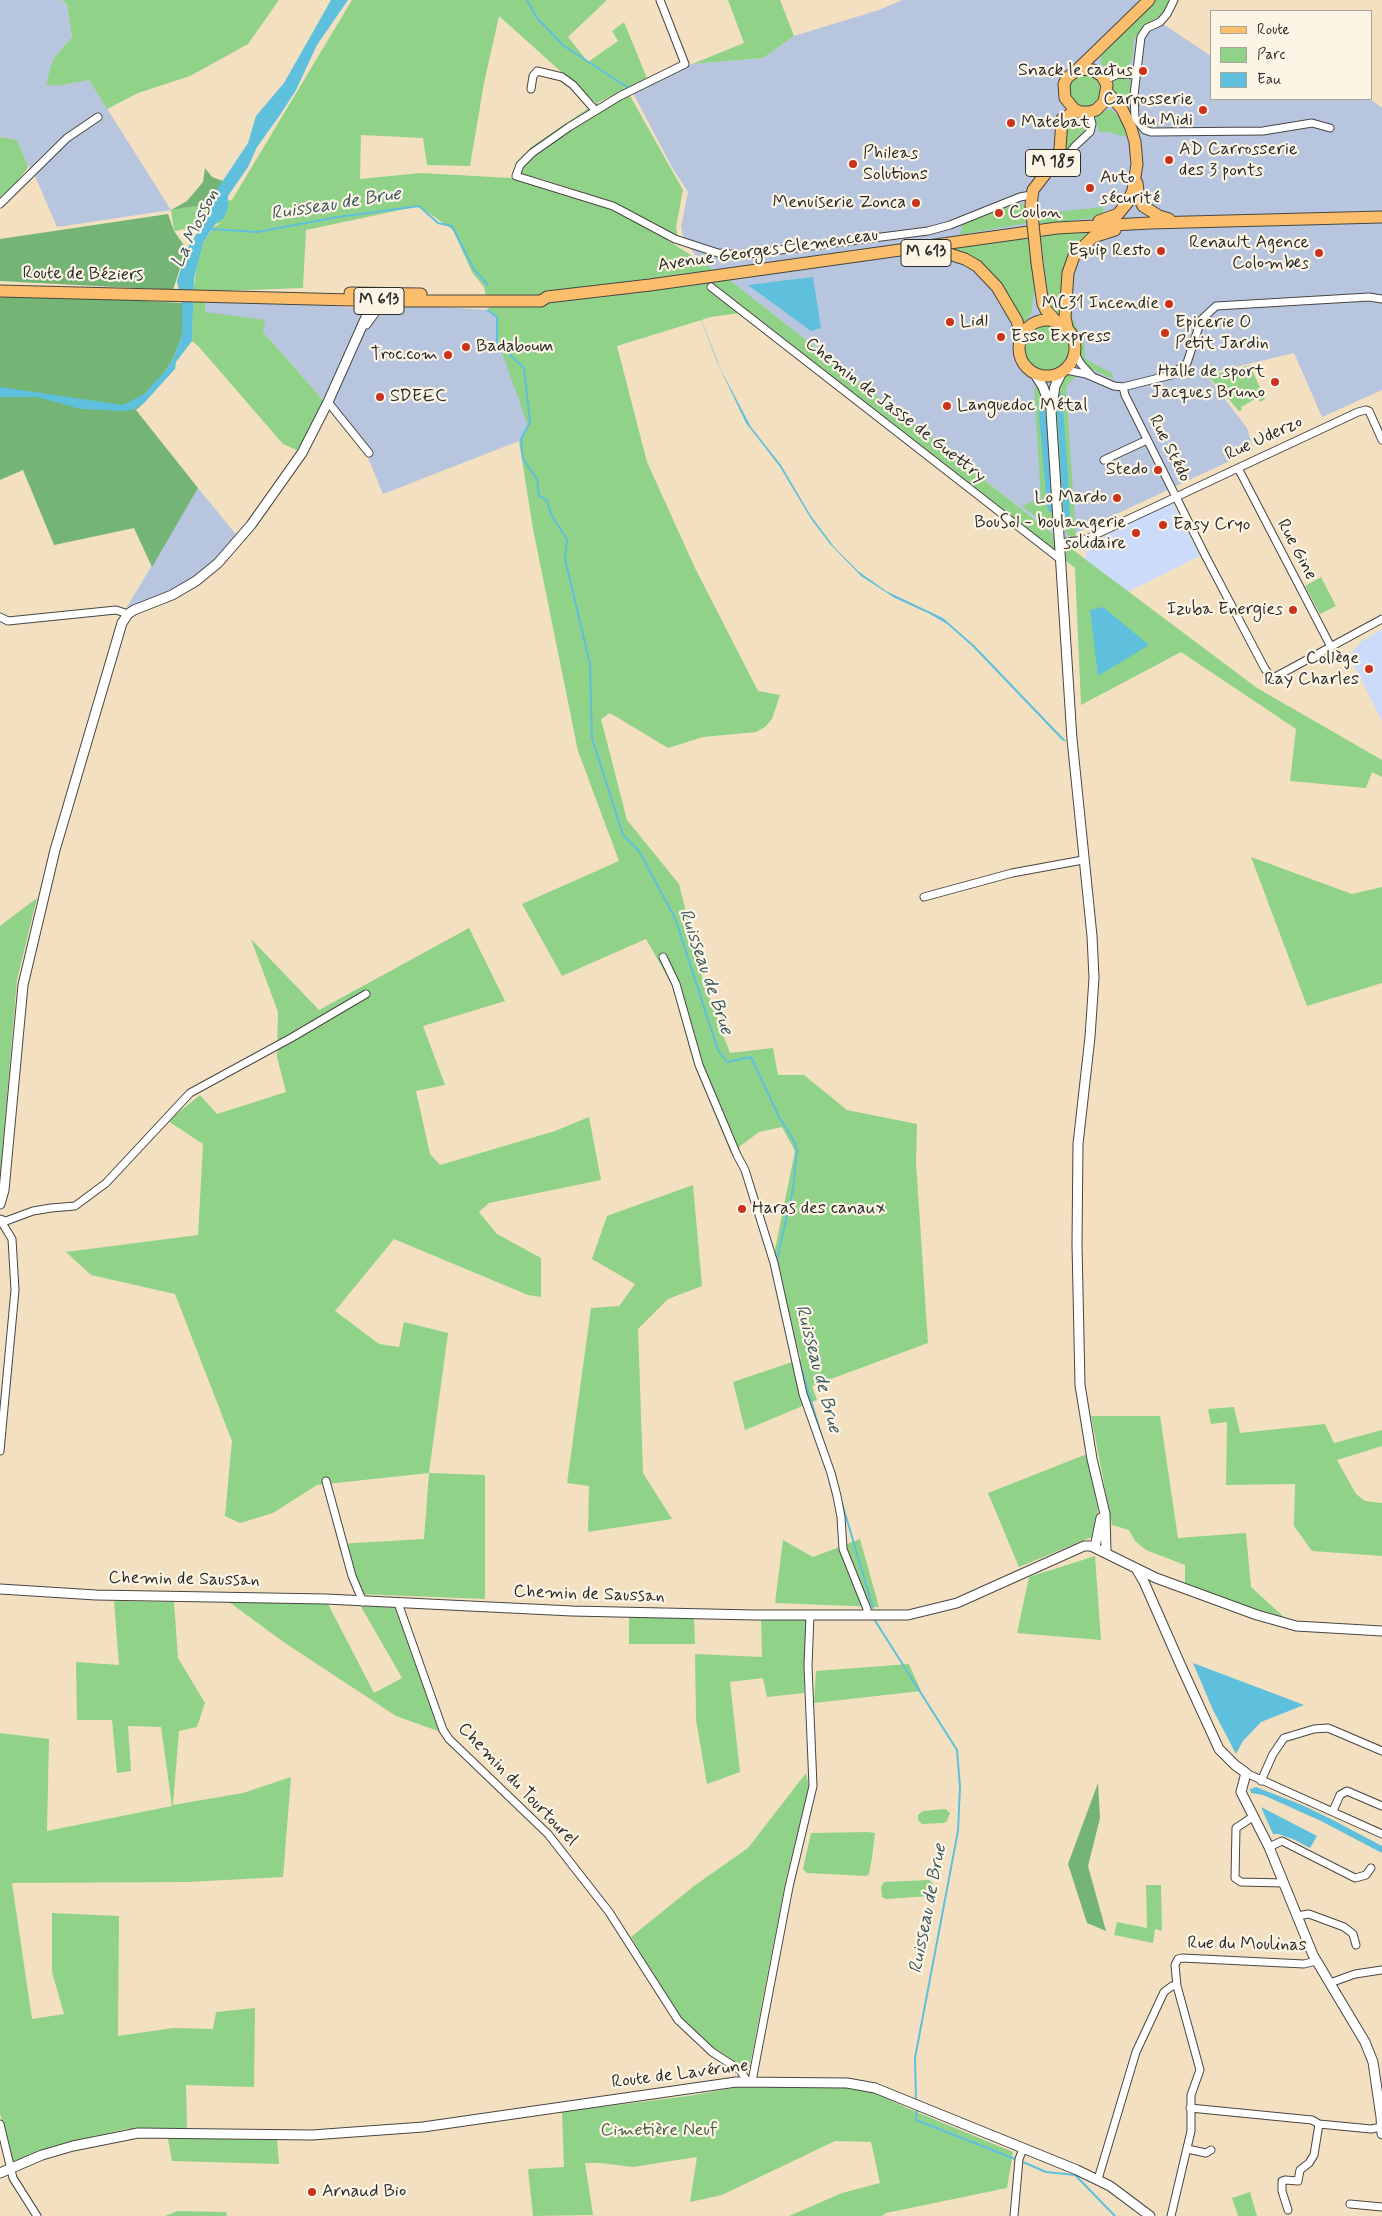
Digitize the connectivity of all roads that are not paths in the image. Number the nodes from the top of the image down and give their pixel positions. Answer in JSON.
{"nodes":[{"id":1,"x":660,"y":0,"type":"edge"},
{"id":2,"x":1149,"y":0,"type":"edge"},
{"id":3,"x":1174,"y":0,"type":"edge"},
{"id":4,"x":1098,"y":49,"type":"junction"},
{"id":5,"x":1078,"y":69,"type":"junction"},
{"id":6,"x":1136,"y":75,"type":"junction"},
{"id":7,"x":1104,"y":82,"type":"junction"},
{"id":8,"x":531,"y":89,"type":"dead end"},
{"id":9,"x":1065,"y":98,"type":"junction"},
{"id":10,"x":1101,"y":106,"type":"junction"},
{"id":11,"x":595,"y":110,"type":"junction"},
{"id":12,"x":1085,"y":112,"type":"junction"},
{"id":13,"x":1125,"y":115,"type":"junction"},
{"id":14,"x":98,"y":117,"type":"dead end"},
{"id":15,"x":1062,"y":124,"type":"junction"},
{"id":16,"x":1330,"y":128,"type":"dead end"},
{"id":17,"x":1060,"y":166,"type":"dead end"},
{"id":18,"x":1136,"y":172,"type":"junction"},
{"id":19,"x":1031,"y":200,"type":"junction"},
{"id":20,"x":0,"y":204,"type":"edge"},
{"id":21,"x":1378,"y":219,"type":"edge"},
{"id":22,"x":1205,"y":221,"type":"junction"},
{"id":23,"x":996,"y":236,"type":"junction"},
{"id":24,"x":788,"y":266,"type":"junction"},
{"id":25,"x":711,"y":287,"type":"dead end"},
{"id":26,"x":1040,"y":290,"type":"junction"},
{"id":27,"x":0,"y":291,"type":"edge"},
{"id":28,"x":271,"y":297,"type":"junction"},
{"id":29,"x":547,"y":297,"type":"junction"},
{"id":30,"x":1382,"y":299,"type":"edge"},
{"id":31,"x":338,"y":300,"type":"junction"},
{"id":32,"x":376,"y":300,"type":"junction"},
{"id":33,"x":1056,"y":321,"type":"junction"},
{"id":34,"x":1030,"y":326,"type":"junction"},
{"id":35,"x":1067,"y":327,"type":"junction"},
{"id":36,"x":360,"y":332,"type":"junction"},
{"id":37,"x":1021,"y":337,"type":"junction"},
{"id":38,"x":1075,"y":354,"type":"junction"},
{"id":39,"x":1063,"y":372,"type":"junction"},
{"id":40,"x":1034,"y":374,"type":"junction"},
{"id":41,"x":1093,"y":377,"type":"junction"},
{"id":42,"x":1123,"y":387,"type":"junction"},
{"id":43,"x":328,"y":402,"type":"junction"},
{"id":44,"x":1051,"y":411,"type":"junction"},
{"id":45,"x":1147,"y":440,"type":"junction"},
{"id":46,"x":1382,"y":440,"type":"edge"},
{"id":47,"x":369,"y":453,"type":"dead end"},
{"id":48,"x":1104,"y":460,"type":"dead end"},
{"id":49,"x":1238,"y":468,"type":"junction"},
{"id":50,"x":1176,"y":497,"type":"junction"},
{"id":51,"x":1060,"y":543,"type":"junction"},
{"id":52,"x":1060,"y":559,"type":"junction"},
{"id":53,"x":1382,"y":613,"type":"edge"},
{"id":54,"x":128,"y":614,"type":"junction"},
{"id":55,"x":0,"y":617,"type":"edge"},
{"id":56,"x":1382,"y":618,"type":"edge"},
{"id":57,"x":1332,"y":644,"type":"junction"},
{"id":58,"x":1083,"y":860,"type":"junction"},
{"id":59,"x":924,"y":897,"type":"dead end"},
{"id":60,"x":663,"y":957,"type":"dead end"},
{"id":61,"x":366,"y":994,"type":"dead end"},
{"id":62,"x":0,"y":1204,"type":"edge"},
{"id":63,"x":1,"y":1220,"type":"edge"},
{"id":64,"x":0,"y":1451,"type":"edge"},
{"id":65,"x":326,"y":1481,"type":"dead end"},
{"id":66,"x":1100,"y":1495,"type":"junction"},
{"id":67,"x":1095,"y":1547,"type":"junction"},
{"id":68,"x":1106,"y":1552,"type":"junction"},
{"id":69,"x":1140,"y":1575,"type":"junction"},
{"id":70,"x":1156,"y":1578,"type":"junction"},
{"id":71,"x":0,"y":1589,"type":"edge"},
{"id":72,"x":363,"y":1602,"type":"junction"},
{"id":73,"x":398,"y":1603,"type":"junction"},
{"id":74,"x":867,"y":1614,"type":"junction"},
{"id":75,"x":810,"y":1616,"type":"junction"},
{"id":76,"x":1382,"y":1631,"type":"edge"},
{"id":77,"x":1382,"y":1751,"type":"edge"},
{"id":78,"x":1246,"y":1773,"type":"junction"},
{"id":79,"x":1261,"y":1781,"type":"junction"},
{"id":80,"x":1382,"y":1806,"type":"edge"},
{"id":81,"x":1334,"y":1811,"type":"junction"},
{"id":82,"x":1254,"y":1816,"type":"junction"},
{"id":83,"x":1382,"y":1834,"type":"edge"},
{"id":84,"x":1269,"y":1847,"type":"junction"},
{"id":85,"x":1371,"y":1868,"type":"dead end"},
{"id":86,"x":1284,"y":1883,"type":"junction"},
{"id":87,"x":1297,"y":1916,"type":"junction"},
{"id":88,"x":1356,"y":1945,"type":"dead end"},
{"id":89,"x":1316,"y":1960,"type":"junction"},
{"id":90,"x":1382,"y":1970,"type":"edge"},
{"id":91,"x":1330,"y":1983,"type":"junction"},
{"id":92,"x":1177,"y":1986,"type":"junction"},
{"id":93,"x":749,"y":2081,"type":"junction"},
{"id":94,"x":1380,"y":2094,"type":"edge"},
{"id":95,"x":1190,"y":2108,"type":"junction"},
{"id":96,"x":0,"y":2124,"type":"edge"},
{"id":97,"x":1319,"y":2124,"type":"junction"},
{"id":98,"x":1382,"y":2127,"type":"edge"},
{"id":99,"x":1382,"y":2134,"type":"edge"},
{"id":100,"x":1024,"y":2149,"type":"junction"},
{"id":101,"x":1187,"y":2149,"type":"junction"},
{"id":102,"x":1211,"y":2150,"type":"dead end"},
{"id":103,"x":10,"y":2167,"type":"junction"},
{"id":104,"x":0,"y":2172,"type":"edge"},
{"id":105,"x":1098,"y":2180,"type":"junction"},
{"id":106,"x":1350,"y":2204,"type":"dead end"},
{"id":107,"x":1382,"y":2207,"type":"edge"},
{"id":108,"x":1288,"y":2210,"type":"dead end"},
{"id":109,"x":37,"y":2216,"type":"edge"},
{"id":110,"x":1014,"y":2216,"type":"edge"},
{"id":111,"x":1150,"y":2216,"type":"edge"},
{"id":112,"x":1171,"y":2216,"type":"edge"}],
"edges":[{"from":1,"to":11,"type":"street"},
{"from":2,"to":4,"type":"main road"},
{"from":3,"to":6,"type":"street"},
{"from":4,"to":5,"type":"main road"},
{"from":4,"to":7,"type":"main road"},
{"from":5,"to":7,"type":"main road"},
{"from":5,"to":9,"type":"main road"},
{"from":6,"to":7,"type":"street"},
{"from":6,"to":16,"type":"street"},
{"from":7,"to":10,"type":"main road"},
{"from":7,"to":13,"type":"main road","number":"M 613"},
{"from":8,"to":11,"type":"street"},
{"from":9,"to":12,"type":"main road"},
{"from":9,"to":15,"type":"main road","number":"M 185"},
{"from":10,"to":12,"type":"main road"},
{"from":10,"to":13,"type":"main road"},
{"from":11,"to":19,"type":"street"},
{"from":12,"to":15,"type":"main road","number":"M 185"},
{"from":12,"to":17,"type":"street"},
{"from":13,"to":18,"type":"main road","number":"M 613"},
{"from":14,"to":20,"type":"street"},
{"from":15,"to":19,"type":"main road","number":"M 185"},
{"from":18,"to":22,"type":"main road","number":"M 613"},
{"from":18,"to":23,"type":"main road"},
{"from":19,"to":26,"type":"main road","bridge":true},
{"from":21,"to":22,"type":"main road","name":"Avenue Georges Clemenceau","number":"M 613"},
{"from":22,"to":23,"type":"main road","name":"Avenue Georges Clemenceau","number":"M 613"},
{"from":22,"to":35,"type":"main road","number":"M 613"},
{"from":23,"to":24,"type":"main road","name":"Avenue Georges Clemenceau","number":"M 613"},
{"from":24,"to":29,"type":"main road","name":"Avenue Georges Clemenceau","number":"M 613"},
{"from":24,"to":37,"type":"main road","number":"M 613"},
{"from":25,"to":52,"type":"street","name":"Chemin de Jasse de Guettry"},
{"from":26,"to":33,"type":"main road"},
{"from":26,"to":34,"type":"main road"},
{"from":27,"to":28,"type":"main road","name":"Route de Béziers","number":"M 613"},
{"from":28,"to":31,"type":"main road","number":"M 613"},
{"from":28,"to":32,"type":"main road","number":"M 613"},
{"from":29,"to":32,"type":"main road","number":"M 613"},
{"from":29,"to":32,"type":"main road","number":"M 613"},
{"from":30,"to":42,"type":"street"},
{"from":31,"to":32,"type":"main road","number":"M 613"},
{"from":31,"to":36,"type":"street"},
{"from":32,"to":36,"type":"street"},
{"from":33,"to":34,"type":"main road"},
{"from":33,"to":35,"type":"main road"},
{"from":34,"to":37,"type":"main road"},
{"from":35,"to":38,"type":"main road"},
{"from":36,"to":43,"type":"street"},
{"from":37,"to":40,"type":"main road"},
{"from":38,"to":39,"type":"main road"},
{"from":38,"to":41,"type":"street"},
{"from":39,"to":40,"type":"main road"},
{"from":39,"to":41,"type":"street"},
{"from":39,"to":44,"type":"street"},
{"from":40,"to":44,"type":"street"},
{"from":41,"to":42,"type":"street"},
{"from":42,"to":45,"type":"street","name":"Rue Stédo"},
{"from":43,"to":47,"type":"street"},
{"from":43,"to":54,"type":"street"},
{"from":44,"to":51,"type":"street"},
{"from":45,"to":48,"type":"street"},
{"from":45,"to":50,"type":"street","name":"Rue Stédo"},
{"from":46,"to":49,"type":"street","name":"Rue Uderzo"},
{"from":49,"to":50,"type":"street","name":"Rue Uderzo"},
{"from":49,"to":57,"type":"street","name":"Rue Gine"},
{"from":50,"to":51,"type":"street","name":"Rue Uderzo"},
{"from":50,"to":57,"type":"street","name":"Rue Stédo"},
{"from":51,"to":52,"type":"street"},
{"from":52,"to":58,"type":"street"},
{"from":53,"to":57,"type":"street"},
{"from":54,"to":55,"type":"street"},
{"from":54,"to":62,"type":"street"},
{"from":56,"to":57,"type":"street"},
{"from":58,"to":59,"type":"street"},
{"from":58,"to":66,"type":"street"},
{"from":60,"to":74,"type":"street"},
{"from":61,"to":63,"type":"street"},
{"from":63,"to":64,"type":"street"},
{"from":65,"to":72,"type":"street"},
{"from":66,"to":67,"type":"street"},
{"from":66,"to":68,"type":"street"},
{"from":67,"to":68,"type":"street"},
{"from":67,"to":74,"type":"street","name":"Chemin de Saussan"},
{"from":68,"to":69,"type":"street"},
{"from":69,"to":70,"type":"street"},
{"from":69,"to":70,"type":"street"},
{"from":69,"to":78,"type":"street"},
{"from":70,"to":76,"type":"street"},
{"from":71,"to":72,"type":"street","name":"Chemin de Saussan"},
{"from":72,"to":73,"type":"street","name":"Chemin de Saussan"},
{"from":73,"to":75,"type":"street","name":"Chemin de Saussan"},
{"from":73,"to":93,"type":"street","name":"Chemin du Tourtourel"},
{"from":74,"to":75,"type":"street","name":"Chemin de Saussan"},
{"from":75,"to":93,"type":"street"},
{"from":77,"to":79,"type":"street"},
{"from":78,"to":79,"type":"street"},
{"from":78,"to":82,"type":"street"},
{"from":79,"to":81,"type":"street"},
{"from":80,"to":81,"type":"street"},
{"from":81,"to":83,"type":"street"},
{"from":82,"to":84,"type":"street"},
{"from":82,"to":86,"type":"street"},
{"from":84,"to":85,"type":"street"},
{"from":84,"to":86,"type":"street"},
{"from":86,"to":87,"type":"street"},
{"from":87,"to":88,"type":"street"},
{"from":87,"to":89,"type":"street"},
{"from":89,"to":91,"type":"street"},
{"from":89,"to":92,"type":"street","name":"Rue du Moulinas"},
{"from":90,"to":91,"type":"street"},
{"from":91,"to":94,"type":"street"},
{"from":92,"to":95,"type":"street"},
{"from":92,"to":105,"type":"street"},
{"from":93,"to":100,"type":"street","name":"Route de Lavérune"},
{"from":93,"to":103,"type":"street","name":"Route de Lavérune"},
{"from":94,"to":98,"type":"street"},
{"from":95,"to":97,"type":"street"},
{"from":95,"to":101,"type":"street"},
{"from":96,"to":103,"type":"street"},
{"from":97,"to":98,"type":"street"},
{"from":97,"to":108,"type":"street"},
{"from":98,"to":99,"type":"street"},
{"from":100,"to":105,"type":"street","name":"Route de Lavérune"},
{"from":100,"to":110,"type":"street"},
{"from":101,"to":102,"type":"street"},
{"from":101,"to":112,"type":"street"},
{"from":103,"to":104,"type":"street","name":"Route de Lavérune"},
{"from":103,"to":109,"type":"street"},
{"from":105,"to":111,"type":"street","name":"Route de Lavérune"},
{"from":106,"to":107,"type":"street"}]}
